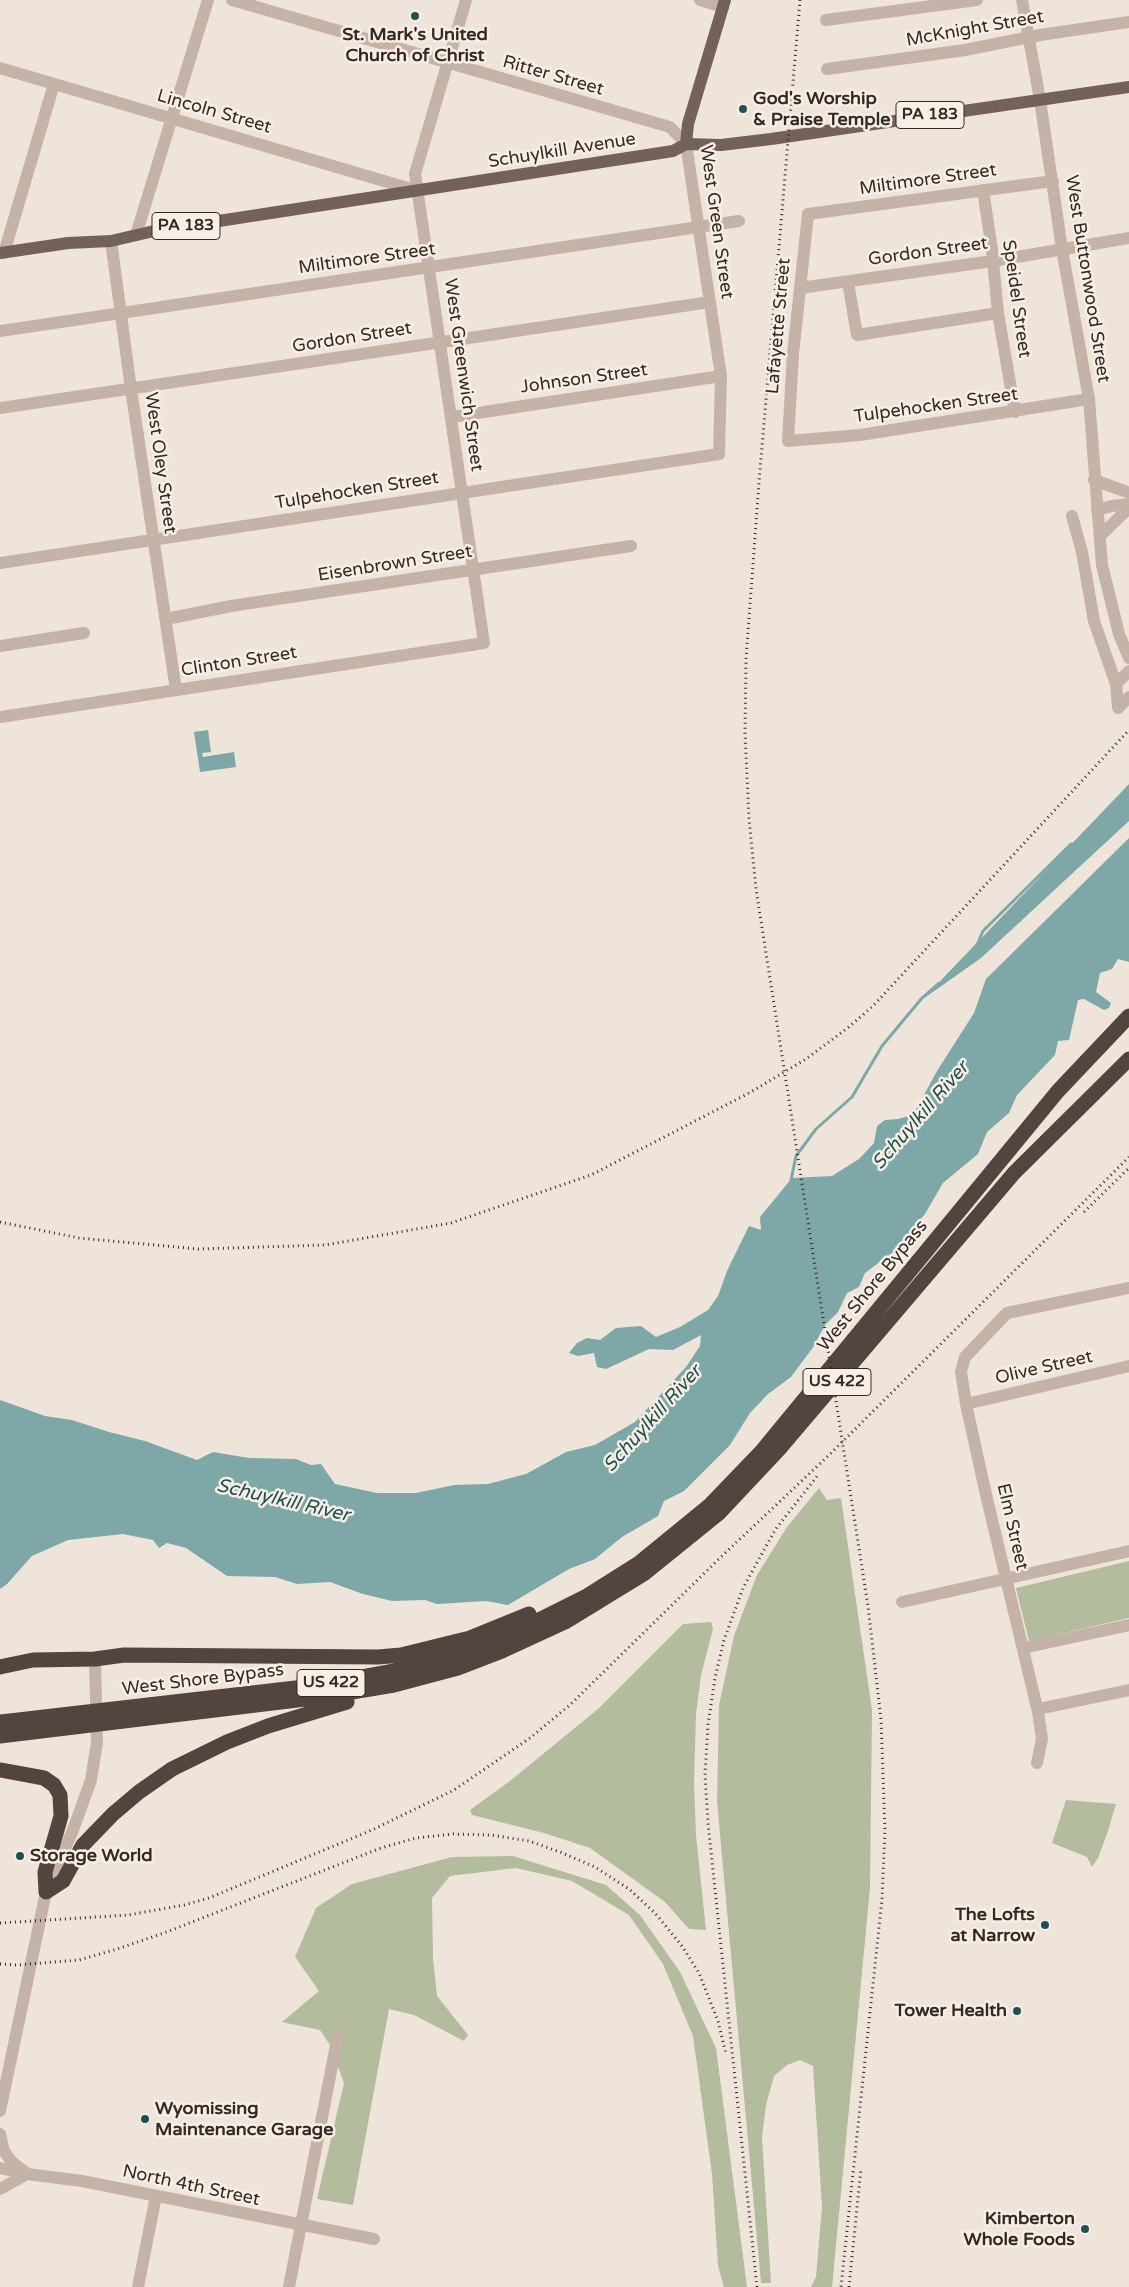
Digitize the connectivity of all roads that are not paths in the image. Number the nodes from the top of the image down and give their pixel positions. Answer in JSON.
{"nodes":[{"id":1,"x":208,"y":0,"type":"edge"},
{"id":2,"x":232,"y":0,"type":"edge"},
{"id":3,"x":466,"y":0,"type":"edge"},
{"id":4,"x":700,"y":0,"type":"edge"},
{"id":5,"x":977,"y":0,"type":"edge"},
{"id":6,"x":1022,"y":0,"type":"edge"},
{"id":7,"x":724,"y":3,"type":"edge"},
{"id":8,"x":826,"y":20,"type":"dead end"},
{"id":9,"x":1129,"y":22,"type":"edge"},
{"id":10,"x":1029,"y":37,"type":"junction"},
{"id":11,"x":448,"y":63,"type":"junction"},
{"id":12,"x":0,"y":68,"type":"edge"},
{"id":13,"x":827,"y":69,"type":"dead end"},
{"id":14,"x":54,"y":84,"type":"junction"},
{"id":15,"x":1129,"y":87,"type":"edge"},
{"id":16,"x":1040,"y":100,"type":"junction"},
{"id":17,"x":172,"y":118,"type":"junction"},
{"id":18,"x":686,"y":144,"type":"junction"},
{"id":19,"x":1053,"y":181,"type":"junction"},
{"id":20,"x":983,"y":190,"type":"junction"},
{"id":21,"x":418,"y":191,"type":"junction"},
{"id":22,"x":808,"y":214,"type":"joint"},
{"id":23,"x":739,"y":221,"type":"dead end"},
{"id":24,"x":699,"y":228,"type":"junction"},
{"id":25,"x":136,"y":235,"type":"junction"},
{"id":26,"x":1129,"y":238,"type":"edge"},
{"id":27,"x":111,"y":241,"type":"junction"},
{"id":28,"x":1062,"y":249,"type":"junction"},
{"id":29,"x":2,"y":253,"type":"edge"},
{"id":30,"x":993,"y":261,"type":"junction"},
{"id":31,"x":429,"y":268,"type":"junction"},
{"id":32,"x":848,"y":282,"type":"junction"},
{"id":33,"x":800,"y":288,"type":"junction"},
{"id":34,"x":710,"y":302,"type":"junction"},
{"id":35,"x":998,"y":313,"type":"junction"},
{"id":36,"x":121,"y":314,"type":"junction"},
{"id":37,"x":0,"y":331,"type":"edge"},
{"id":38,"x":440,"y":342,"type":"junction"},
{"id":39,"x":721,"y":376,"type":"junction"},
{"id":40,"x":131,"y":389,"type":"junction"},
{"id":41,"x":1089,"y":399,"type":"junction"},
{"id":42,"x":0,"y":408,"type":"edge"},
{"id":43,"x":1015,"y":412,"type":"junction"},
{"id":44,"x":451,"y":417,"type":"junction"},
{"id":45,"x":788,"y":441,"type":"joint"},
{"id":46,"x":720,"y":454,"type":"joint"},
{"id":47,"x":1094,"y":480,"type":"junction"},
{"id":48,"x":462,"y":493,"type":"junction"},
{"id":49,"x":1129,"y":499,"type":"edge"},
{"id":50,"x":1097,"y":504,"type":"junction"},
{"id":51,"x":1072,"y":516,"type":"dead end"},
{"id":52,"x":1100,"y":536,"type":"junction"},
{"id":53,"x":153,"y":540,"type":"junction"},
{"id":54,"x":631,"y":546,"type":"dead end"},
{"id":55,"x":0,"y":562,"type":"edge"},
{"id":56,"x":473,"y":570,"type":"junction"},
{"id":57,"x":166,"y":619,"type":"junction"},
{"id":58,"x":84,"y":634,"type":"dead end"},
{"id":59,"x":484,"y":643,"type":"joint"},
{"id":60,"x":0,"y":646,"type":"edge"},
{"id":61,"x":1129,"y":658,"type":"edge"},
{"id":62,"x":1129,"y":671,"type":"edge"},
{"id":63,"x":1116,"y":684,"type":"junction"},
{"id":64,"x":176,"y":690,"type":"junction"},
{"id":65,"x":1129,"y":697,"type":"edge"},
{"id":66,"x":0,"y":717,"type":"edge"},
{"id":67,"x":1129,"y":1016,"type":"edge"},
{"id":68,"x":1129,"y":1059,"type":"edge"},
{"id":69,"x":1129,"y":1288,"type":"edge"},
{"id":70,"x":1129,"y":1366,"type":"edge"},
{"id":71,"x":966,"y":1404,"type":"junction"},
{"id":72,"x":1129,"y":1551,"type":"edge"},
{"id":73,"x":639,"y":1563,"type":"junction"},
{"id":74,"x":1006,"y":1579,"type":"junction"},
{"id":75,"x":902,"y":1602,"type":"dead end"},
{"id":76,"x":1129,"y":1625,"type":"edge"},
{"id":77,"x":1023,"y":1648,"type":"junction"},
{"id":78,"x":502,"y":1651,"type":"junction"},
{"id":79,"x":95,"y":1659,"type":"junction"},
{"id":80,"x":0,"y":1667,"type":"edge"},
{"id":81,"x":1129,"y":1690,"type":"edge"},
{"id":82,"x":1038,"y":1709,"type":"junction"},
{"id":83,"x":0,"y":1722,"type":"edge"},
{"id":84,"x":0,"y":1736,"type":"edge"},
{"id":85,"x":1037,"y":1763,"type":"dead end"},
{"id":86,"x":0,"y":1770,"type":"edge"},
{"id":87,"x":46,"y":1892,"type":"junction"},
{"id":88,"x":338,"y":2035,"type":"dead end"},
{"id":89,"x":0,"y":2111,"type":"edge"},
{"id":90,"x":0,"y":2134,"type":"edge"},
{"id":91,"x":0,"y":2168,"type":"edge"},
{"id":92,"x":27,"y":2174,"type":"junction"},
{"id":93,"x":0,"y":2189,"type":"edge"},
{"id":94,"x":156,"y":2196,"type":"junction"},
{"id":95,"x":301,"y":2226,"type":"junction"},
{"id":96,"x":374,"y":2239,"type":"dead end"},
{"id":97,"x":138,"y":2287,"type":"edge"},
{"id":98,"x":289,"y":2287,"type":"edge"}],
"edges":[{"from":1,"to":17,"type":"street"},
{"from":2,"to":11,"type":"street","name":"Ritter Street"},
{"from":3,"to":11,"type":"street","name":"West Greenwich Street"},
{"from":4,"to":7,"type":"street"},
{"from":5,"to":8,"type":"street"},
{"from":6,"to":10,"type":"street","name":"West Buttonwood Street"},
{"from":7,"to":18,"type":"main road","name":"West Green Street"},
{"from":9,"to":10,"type":"street","name":"McKnight Street"},
{"from":10,"to":13,"type":"street","name":"McKnight Street"},
{"from":10,"to":16,"type":"street","name":"West Buttonwood Street"},
{"from":11,"to":18,"type":"street","name":"Ritter Street"},
{"from":11,"to":21,"type":"street","name":"West Greenwich Street"},
{"from":12,"to":14,"type":"street","name":"Lincoln Street"},
{"from":14,"to":17,"type":"street","name":"Lincoln Street"},
{"from":14,"to":29,"type":"street"},
{"from":15,"to":16,"type":"main road","name":"Schuylkill Avenue","number":"PA 183"},
{"from":16,"to":18,"type":"main road","name":"Schuylkill Avenue","number":"PA 183"},
{"from":16,"to":19,"type":"street","name":"West Buttonwood Street"},
{"from":17,"to":21,"type":"street","name":"Lincoln Street"},
{"from":17,"to":25,"type":"street"},
{"from":18,"to":21,"type":"main road","name":"Schuylkill Avenue","number":"PA 183"},
{"from":18,"to":24,"type":"street","name":"West Green Street"},
{"from":19,"to":20,"type":"street","name":"Miltimore Street"},
{"from":19,"to":28,"type":"street","name":"West Buttonwood Street"},
{"from":20,"to":22,"type":"street","name":"Miltimore Street"},
{"from":20,"to":30,"type":"street","name":"Speidel Street"},
{"from":21,"to":25,"type":"main road","name":"Schuylkill Avenue","number":"PA 183"},
{"from":21,"to":31,"type":"street","name":"West Greenwich Street"},
{"from":22,"to":33,"type":"street","name":"Lafayette Street"},
{"from":23,"to":24,"type":"street","name":"Miltimore Street"},
{"from":24,"to":31,"type":"street","name":"Miltimore Street"},
{"from":24,"to":34,"type":"street","name":"West Green Street"},
{"from":25,"to":27,"type":"main road","name":"Schuylkill Avenue","number":"PA 183"},
{"from":26,"to":28,"type":"street","name":"Gordon Street"},
{"from":27,"to":29,"type":"main road","name":"Schuylkill Avenue","number":"PA 183"},
{"from":27,"to":36,"type":"street","name":"West Oley Street"},
{"from":28,"to":30,"type":"street","name":"Gordon Street"},
{"from":28,"to":41,"type":"street","name":"West Buttonwood Street"},
{"from":30,"to":32,"type":"street","name":"Gordon Street"},
{"from":30,"to":35,"type":"street","name":"Speidel Street"},
{"from":31,"to":36,"type":"street","name":"Miltimore Street"},
{"from":31,"to":38,"type":"street","name":"West Greenwich Street"},
{"from":32,"to":33,"type":"street","name":"Gordon Street"},
{"from":32,"to":35,"type":"street"},
{"from":33,"to":45,"type":"street","name":"Lafayette Street"},
{"from":34,"to":38,"type":"street","name":"Gordon Street"},
{"from":34,"to":39,"type":"street","name":"West Green Street"},
{"from":35,"to":43,"type":"street","name":"Speidel Street"},
{"from":36,"to":37,"type":"street","name":"Miltimore Street"},
{"from":36,"to":40,"type":"street","name":"West Oley Street"},
{"from":38,"to":40,"type":"street","name":"Gordon Street"},
{"from":38,"to":44,"type":"street","name":"West Greenwich Street"},
{"from":39,"to":44,"type":"street","name":"Johnson Street"},
{"from":39,"to":46,"type":"street","name":"West Green Street"},
{"from":40,"to":42,"type":"street","name":"Gordon Street"},
{"from":40,"to":53,"type":"street","name":"West Oley Street"},
{"from":41,"to":43,"type":"street","name":"Tulpehocken Street"},
{"from":41,"to":47,"type":"street","name":"West Buttonwood Street"},
{"from":43,"to":45,"type":"street","name":"Tulpehocken Street"},
{"from":44,"to":48,"type":"street","name":"West Greenwich Street"},
{"from":46,"to":48,"type":"street","name":"Tulpehocken Street"},
{"from":47,"to":49,"type":"street"},
{"from":47,"to":50,"type":"street","name":"West Buttonwood Street"},
{"from":48,"to":53,"type":"street","name":"Tulpehocken Street"},
{"from":48,"to":56,"type":"street","name":"West Greenwich Street"},
{"from":49,"to":50,"type":"street"},
{"from":49,"to":52,"type":"street"},
{"from":50,"to":52,"type":"street","name":"West Buttonwood Street"},
{"from":51,"to":63,"type":"street"},
{"from":52,"to":61,"type":"street","name":"West Buttonwood Street"},
{"from":53,"to":55,"type":"street","name":"Tulpehocken Street"},
{"from":53,"to":57,"type":"street","name":"West Oley Street"},
{"from":54,"to":56,"type":"street","name":"Eisenbrown Street"},
{"from":56,"to":57,"type":"street","name":"Eisenbrown Street"},
{"from":56,"to":59,"type":"street","name":"West Greenwich Street"},
{"from":57,"to":64,"type":"street","name":"West Oley Street"},
{"from":58,"to":60,"type":"street"},
{"from":59,"to":64,"type":"street","name":"Clinton Street"},
{"from":62,"to":63,"type":"street"},
{"from":63,"to":65,"type":"street"},
{"from":64,"to":66,"type":"street","name":"Clinton Street"},
{"from":67,"to":73,"type":"highway","name":"West Shore Bypass","number":"US 422"},
{"from":68,"to":78,"type":"highway","name":"West Shore Bypass","number":"US 422"},
{"from":69,"to":71,"type":"street","name":"Elm Street"},
{"from":70,"to":71,"type":"street","name":"Olive Street"},
{"from":71,"to":74,"type":"street","name":"Elm Street"},
{"from":72,"to":74,"type":"street"},
{"from":73,"to":79,"type":"highway"},
{"from":73,"to":83,"type":"highway","name":"West Shore Bypass","number":"US 422"},
{"from":74,"to":75,"type":"street"},
{"from":74,"to":77,"type":"street","name":"Elm Street"},
{"from":76,"to":77,"type":"street"},
{"from":77,"to":82,"type":"street","name":"Elm Street"},
{"from":78,"to":84,"type":"highway","name":"West Shore Bypass","number":"US 422"},
{"from":78,"to":87,"type":"highway"},
{"from":79,"to":80,"type":"highway"},
{"from":79,"to":87,"type":"street"},
{"from":81,"to":82,"type":"street"},
{"from":82,"to":85,"type":"street","name":"Elm Street"},
{"from":86,"to":87,"type":"highway"},
{"from":87,"to":89,"type":"street"},
{"from":88,"to":95,"type":"street"},
{"from":90,"to":92,"type":"street"},
{"from":91,"to":92,"type":"street","name":"North 4th Street"},
{"from":92,"to":93,"type":"street"},
{"from":92,"to":94,"type":"street","name":"North 4th Street"},
{"from":94,"to":95,"type":"street","name":"North 4th Street"},
{"from":94,"to":97,"type":"street"},
{"from":95,"to":96,"type":"street","name":"North 4th Street"},
{"from":95,"to":98,"type":"street"}]}
